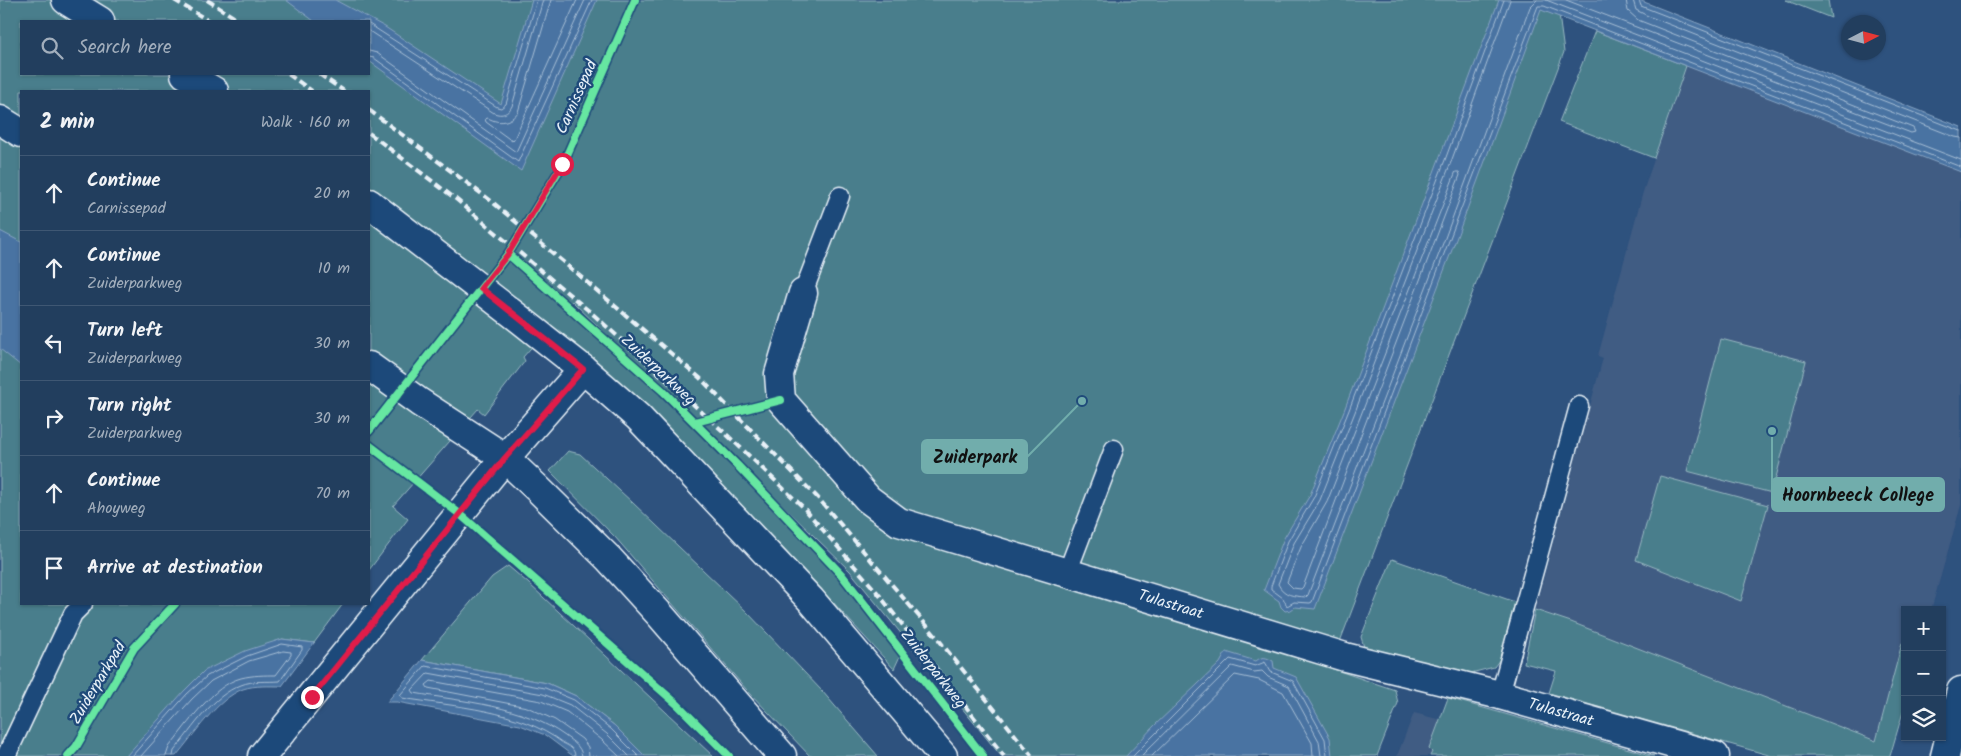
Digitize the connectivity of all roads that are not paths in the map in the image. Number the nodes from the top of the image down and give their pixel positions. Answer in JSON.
{"nodes":[{"id":1,"x":66,"y":0,"type":"edge"},
{"id":2,"x":98,"y":20,"type":"edge"},
{"id":3,"x":187,"y":75,"type":"edge"},
{"id":4,"x":212,"y":90,"type":"edge"},
{"id":5,"x":0,"y":120,"type":"edge"},
{"id":6,"x":20,"y":132,"type":"edge"},
{"id":7,"x":840,"y":196,"type":"dead end"},
{"id":8,"x":370,"y":204,"type":"edge"},
{"id":9,"x":803,"y":293,"type":"joint"},
{"id":10,"x":370,"y":367,"type":"edge"},
{"id":11,"x":583,"y":369,"type":"junction"},
{"id":12,"x":1579,"y":406,"type":"dead end"},
{"id":13,"x":1114,"y":449,"type":"dead end"},
{"id":14,"x":505,"y":458,"type":"junction"},
{"id":15,"x":1067,"y":573,"type":"junction"},
{"id":16,"x":82,"y":605,"type":"edge"},
{"id":17,"x":1961,"y":691,"type":"edge"},
{"id":18,"x":1500,"y":696,"type":"junction"},
{"id":19,"x":6,"y":756,"type":"edge"},
{"id":20,"x":262,"y":756,"type":"edge"},
{"id":21,"x":782,"y":756,"type":"edge"},
{"id":22,"x":943,"y":756,"type":"edge"},
{"id":23,"x":1715,"y":756,"type":"edge"},
{"id":24,"x":1945,"y":756,"type":"edge"}],
"edges":[{"from":1,"to":2,"type":"street"},
{"from":3,"to":4,"type":"street"},
{"from":5,"to":6,"type":"street"},
{"from":7,"to":9,"type":"lane"},
{"from":8,"to":11,"type":"street"},
{"from":9,"to":15,"type":"street","name":"Tulastraat"},
{"from":10,"to":14,"type":"street"},
{"from":11,"to":14,"type":"street"},
{"from":11,"to":22,"type":"street"},
{"from":12,"to":18,"type":"lane"},
{"from":13,"to":15,"type":"lane"},
{"from":14,"to":20,"type":"street"},
{"from":14,"to":21,"type":"street"},
{"from":15,"to":18,"type":"street","name":"Tulastraat"},
{"from":16,"to":19,"type":"lane"},
{"from":17,"to":24,"type":"street"},
{"from":18,"to":23,"type":"street","name":"Tulastraat"}]}
